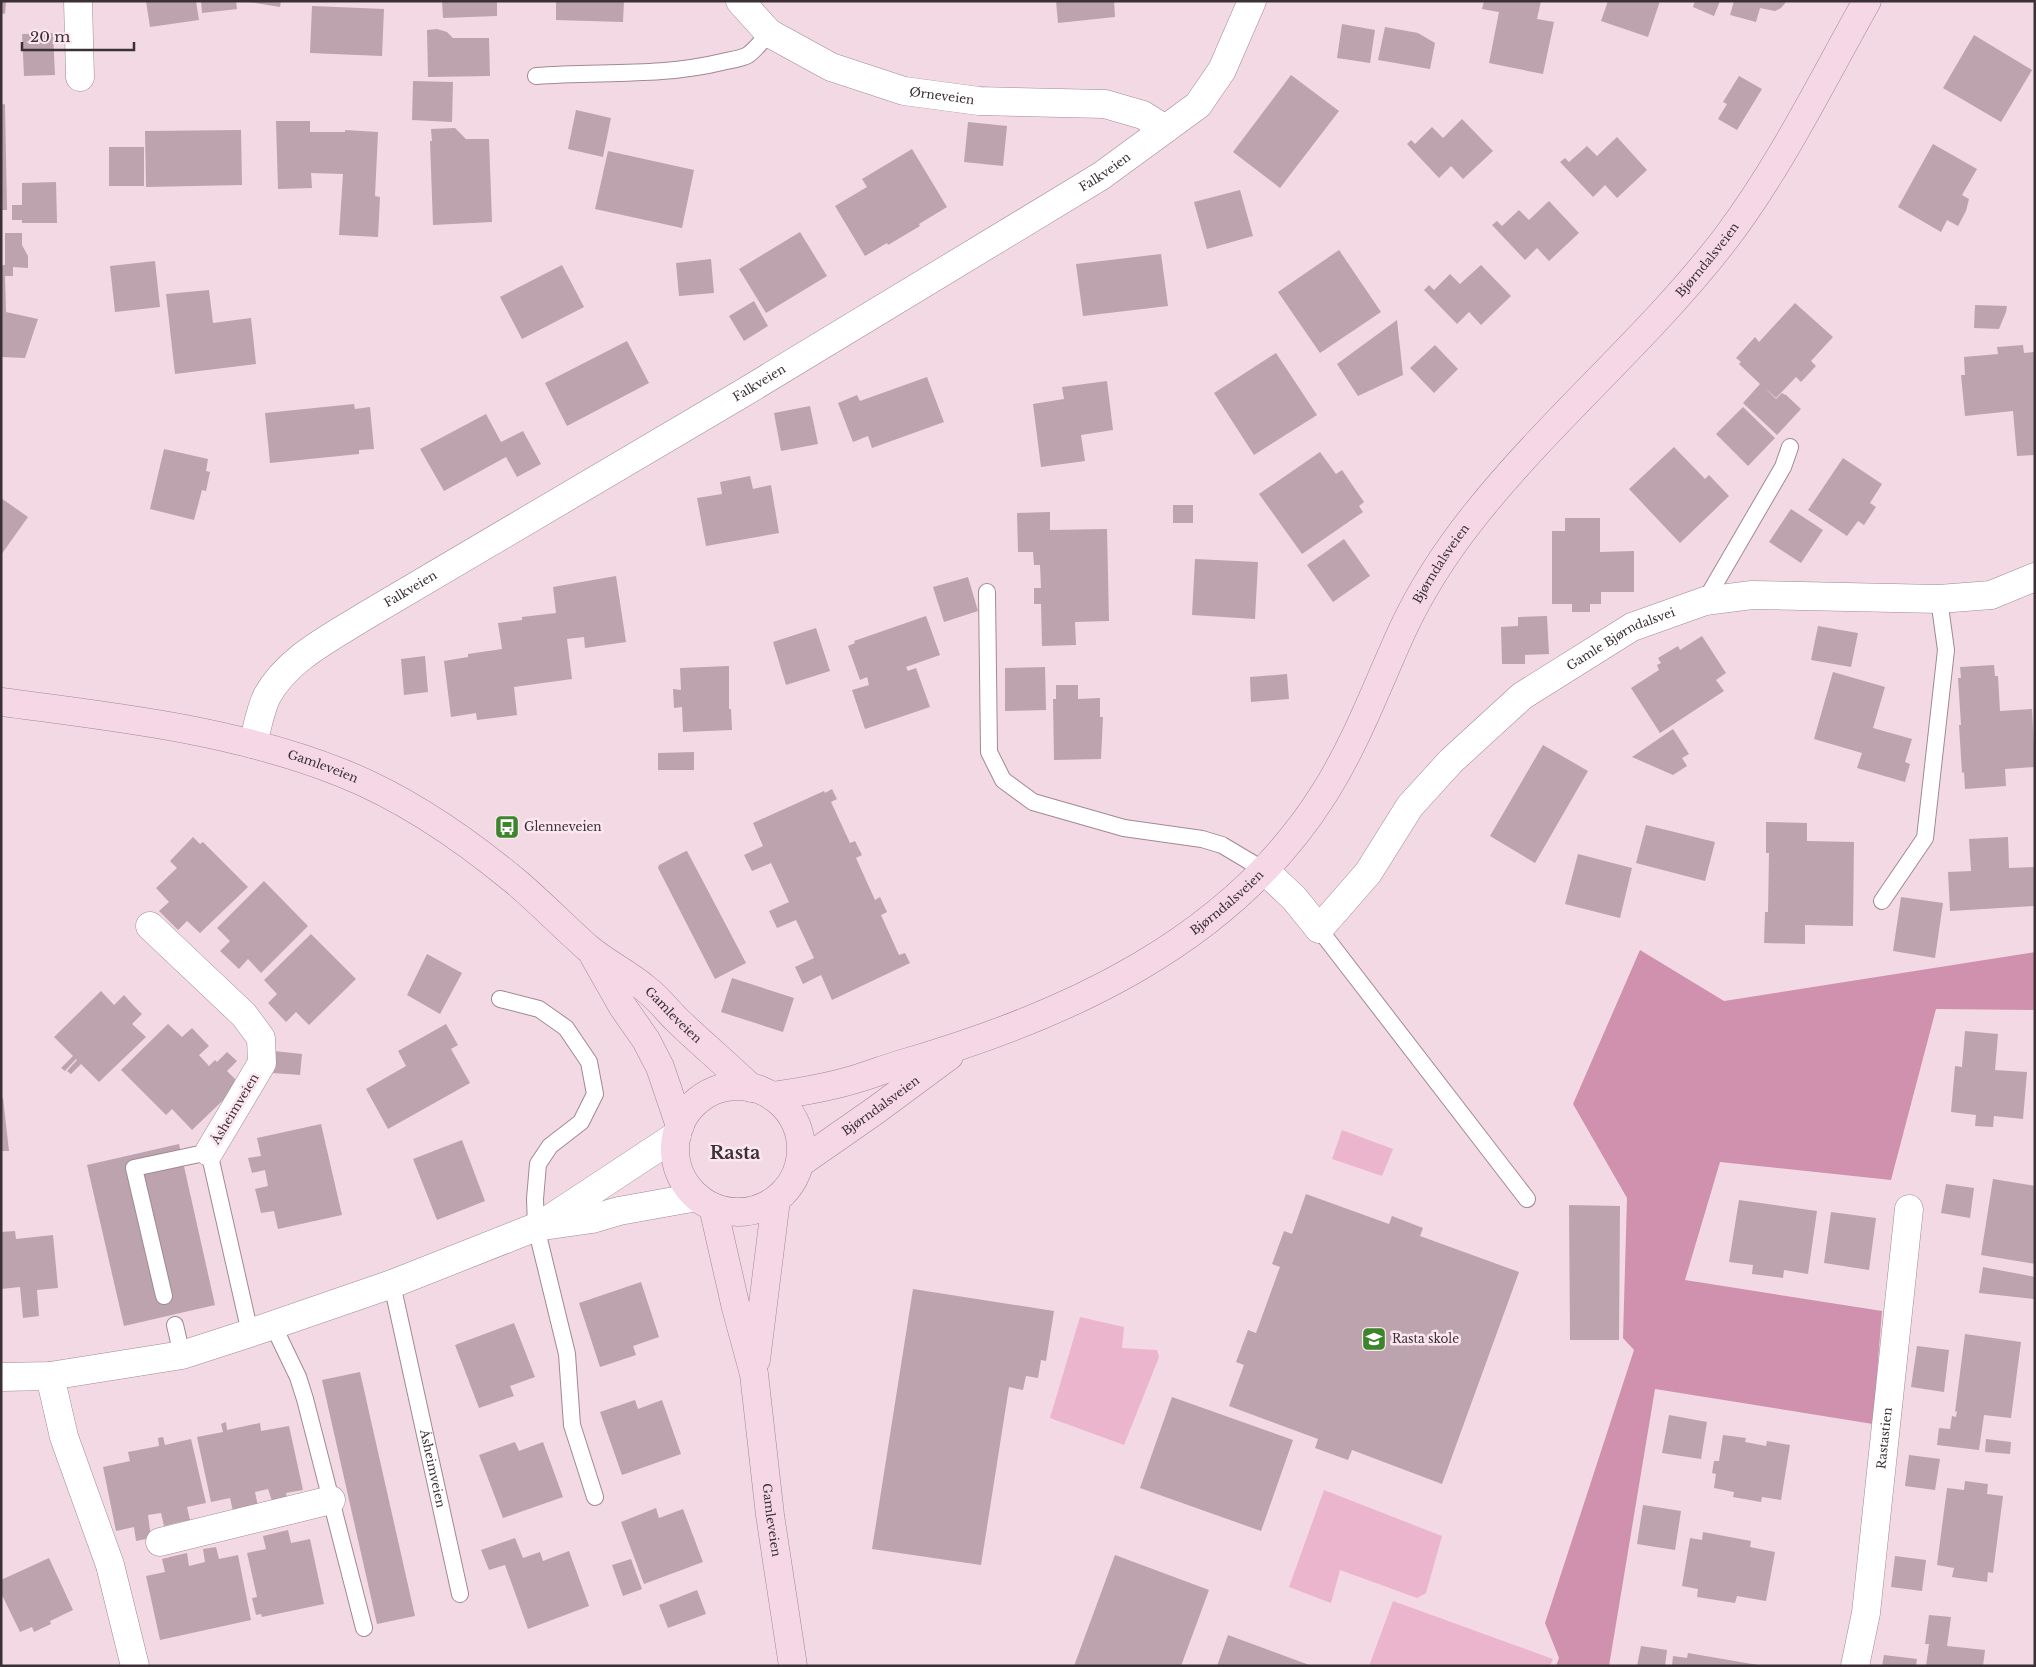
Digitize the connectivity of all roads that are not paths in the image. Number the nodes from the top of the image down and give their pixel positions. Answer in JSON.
{"nodes":[{"id":1,"x":78,"y":1,"type":"edge"},
{"id":2,"x":740,"y":1,"type":"edge"},
{"id":3,"x":1252,"y":1,"type":"edge"},
{"id":4,"x":1866,"y":1,"type":"edge"},
{"id":5,"x":769,"y":33,"type":"junction"},
{"id":6,"x":536,"y":76,"type":"dead end"},
{"id":7,"x":80,"y":78,"type":"dead end"},
{"id":8,"x":1165,"y":130,"type":"junction"},
{"id":9,"x":1790,"y":447,"type":"dead end"},
{"id":10,"x":2035,"y":578,"type":"edge"},
{"id":11,"x":987,"y":592,"type":"dead end"},
{"id":12,"x":1939,"y":599,"type":"junction"},
{"id":13,"x":1705,"y":601,"type":"junction"},
{"id":14,"x":1,"y":702,"type":"edge"},
{"id":15,"x":252,"y":744,"type":"junction"},
{"id":16,"x":1264,"y":870,"type":"junction"},
{"id":17,"x":1882,"y":901,"type":"dead end"},
{"id":18,"x":150,"y":926,"type":"dead end"},
{"id":19,"x":1319,"y":929,"type":"junction"},
{"id":20,"x":590,"y":950,"type":"junction"},
{"id":21,"x":500,"y":999,"type":"dead end"},
{"id":22,"x":961,"y":1047,"type":"junction"},
{"id":23,"x":761,"y":1092,"type":"junction"},
{"id":24,"x":678,"y":1131,"type":"junction"},
{"id":25,"x":209,"y":1152,"type":"junction"},
{"id":26,"x":800,"y":1163,"type":"junction"},
{"id":27,"x":1527,"y":1199,"type":"dead end"},
{"id":28,"x":776,"y":1200,"type":"junction"},
{"id":29,"x":705,"y":1202,"type":"junction"},
{"id":30,"x":1909,"y":1209,"type":"dead end"},
{"id":31,"x":536,"y":1227,"type":"junction"},
{"id":32,"x":392,"y":1284,"type":"junction"},
{"id":33,"x":164,"y":1296,"type":"dead end"},
{"id":34,"x":175,"y":1326,"type":"dead end"},
{"id":35,"x":262,"y":1329,"type":"junction"},
{"id":36,"x":182,"y":1355,"type":"junction"},
{"id":37,"x":754,"y":1374,"type":"junction"},
{"id":38,"x":50,"y":1376,"type":"junction"},
{"id":39,"x":1,"y":1377,"type":"edge"},
{"id":40,"x":595,"y":1497,"type":"dead end"},
{"id":41,"x":331,"y":1500,"type":"junction"},
{"id":42,"x":160,"y":1542,"type":"dead end"},
{"id":43,"x":460,"y":1594,"type":"dead end"},
{"id":44,"x":364,"y":1628,"type":"dead end"},
{"id":45,"x":135,"y":1666,"type":"edge"},
{"id":46,"x":793,"y":1666,"type":"edge"},
{"id":47,"x":1855,"y":1666,"type":"edge"}],
"edges":[{"from":1,"to":7,"type":"street"},
{"from":2,"to":5,"type":"street","name":"Ørneveien"},
{"from":3,"to":8,"type":"street","name":"Falkveien"},
{"from":4,"to":16,"type":"main road","name":"Bjørndalsveien"},
{"from":5,"to":6,"type":"lane"},
{"from":5,"to":8,"type":"street","name":"Ørneveien"},
{"from":8,"to":15,"type":"street","name":"Falkveien"},
{"from":9,"to":13,"type":"lane"},
{"from":10,"to":12,"type":"street","name":"Gamle Bjørndalsvei"},
{"from":11,"to":16,"type":"lane"},
{"from":12,"to":13,"type":"street","name":"Gamle Bjørndalsvei"},
{"from":12,"to":17,"type":"lane"},
{"from":13,"to":19,"type":"street","name":"Gamle Bjørndalsvei"},
{"from":14,"to":15,"type":"main road","name":"Gamleveien"},
{"from":15,"to":20,"type":"main road","name":"Gamleveien"},
{"from":16,"to":19,"type":"street"},
{"from":16,"to":22,"type":"main road","name":"Bjørndalsveien"},
{"from":18,"to":25,"type":"street","name":"Åsheimveien"},
{"from":19,"to":27,"type":"lane"},
{"from":20,"to":23,"type":"main road","name":"Gamleveien"},
{"from":20,"to":24,"type":"main road","name":"Gamleveien"},
{"from":21,"to":31,"type":"lane"},
{"from":22,"to":23,"type":"main road","name":"Bjørndalsveien"},
{"from":22,"to":26,"type":"main road","name":"Bjørndalsveien"},
{"from":23,"to":24,"type":"main road"},
{"from":23,"to":26,"type":"main road","name":"Gamleveien"},
{"from":24,"to":29,"type":"main road","name":"Gamleveien"},
{"from":24,"to":31,"type":"street"},
{"from":25,"to":33,"type":"lane"},
{"from":25,"to":35,"type":"lane","name":"Åsheimveien"},
{"from":26,"to":28,"type":"main road","name":"Gamleveien"},
{"from":28,"to":29,"type":"main road","name":"Gamleveien"},
{"from":28,"to":37,"type":"main road","name":"Gamleveien"},
{"from":29,"to":31,"type":"street"},
{"from":29,"to":37,"type":"main road","name":"Gamleveien"},
{"from":30,"to":47,"type":"street","name":"Rastastien"},
{"from":31,"to":32,"type":"street"},
{"from":31,"to":40,"type":"lane"},
{"from":32,"to":35,"type":"street"},
{"from":32,"to":43,"type":"lane","name":"Åsheimveien"},
{"from":34,"to":36,"type":"lane"},
{"from":35,"to":36,"type":"street"},
{"from":35,"to":41,"type":"lane","name":"Åsheimveien"},
{"from":36,"to":38,"type":"street"},
{"from":37,"to":46,"type":"main road","name":"Gamleveien"},
{"from":38,"to":39,"type":"street"},
{"from":38,"to":45,"type":"street"},
{"from":41,"to":42,"type":"street"},
{"from":41,"to":44,"type":"lane","name":"Åsheimveien"}]}
